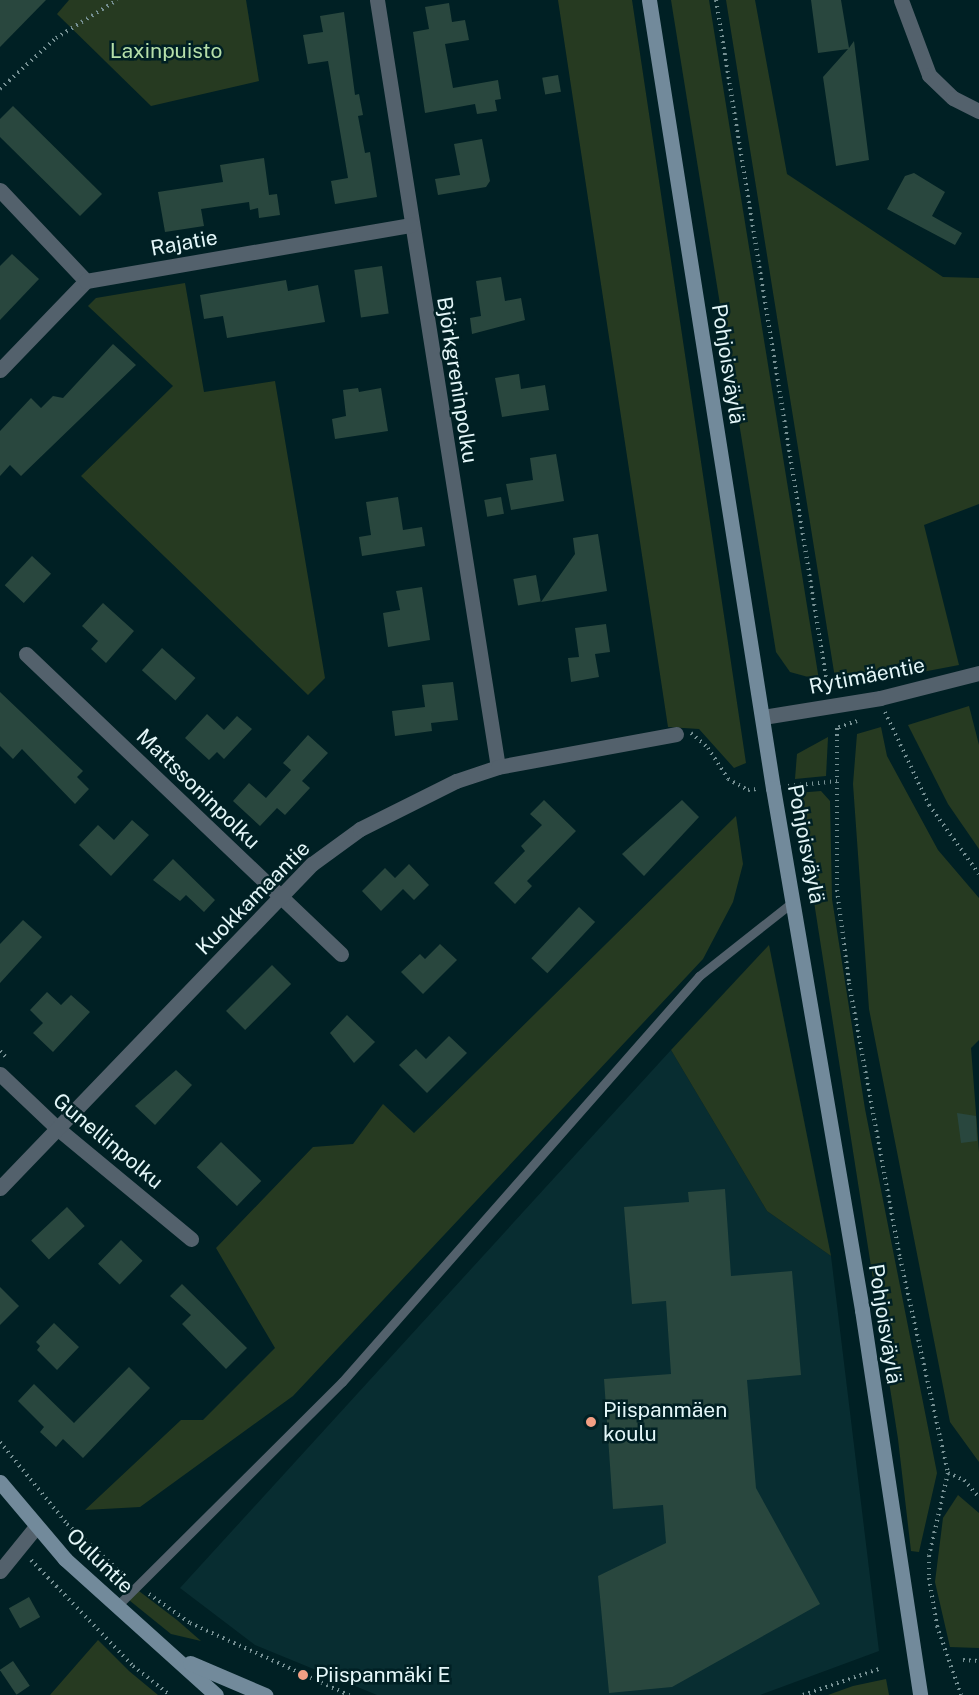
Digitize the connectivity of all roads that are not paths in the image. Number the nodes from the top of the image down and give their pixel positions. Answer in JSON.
{"nodes":[{"id":1,"x":377,"y":0,"type":"edge"},
{"id":2,"x":649,"y":0,"type":"edge"},
{"id":3,"x":901,"y":0,"type":"edge"},
{"id":4,"x":979,"y":111,"type":"edge"},
{"id":5,"x":0,"y":190,"type":"edge"},
{"id":6,"x":411,"y":225,"type":"junction"},
{"id":7,"x":86,"y":281,"type":"junction"},
{"id":8,"x":0,"y":370,"type":"edge"},
{"id":9,"x":26,"y":654,"type":"dead end"},
{"id":10,"x":979,"y":673,"type":"edge"},
{"id":11,"x":763,"y":717,"type":"junction"},
{"id":12,"x":676,"y":734,"type":"road end"},
{"id":13,"x":498,"y":767,"type":"junction"},
{"id":14,"x":281,"y":897,"type":"junction"},
{"id":15,"x":796,"y":900,"type":"junction"},
{"id":16,"x":341,"y":954,"type":"dead end"},
{"id":17,"x":0,"y":1074,"type":"edge"},
{"id":18,"x":57,"y":1128,"type":"junction"},
{"id":19,"x":0,"y":1188,"type":"edge"},
{"id":20,"x":191,"y":1239,"type":"dead end"},
{"id":21,"x":0,"y":1482,"type":"edge"},
{"id":22,"x":35,"y":1528,"type":"junction"},
{"id":23,"x":0,"y":1571,"type":"edge"},
{"id":24,"x":116,"y":1607,"type":"junction"},
{"id":25,"x":181,"y":1660,"type":"junction"},
{"id":26,"x":216,"y":1695,"type":"edge"},
{"id":27,"x":265,"y":1695,"type":"edge"},
{"id":28,"x":920,"y":1695,"type":"edge"}],
"edges":[{"from":1,"to":6,"type":"street","name":"Björkgreninpolku"},
{"from":2,"to":11,"type":"main road","name":"Pohjoisväylä"},
{"from":3,"to":4,"type":"street"},
{"from":5,"to":7,"type":"street"},
{"from":6,"to":7,"type":"street","name":"Rajatie"},
{"from":6,"to":13,"type":"street","name":"Björkgreninpolku"},
{"from":7,"to":8,"type":"street"},
{"from":9,"to":14,"type":"street","name":"Mattssoninpolku"},
{"from":10,"to":11,"type":"street","name":"Rytimäentie"},
{"from":11,"to":15,"type":"main road","name":"Pohjoisväylä"},
{"from":12,"to":13,"type":"street","name":"Kuokkamaantie"},
{"from":13,"to":14,"type":"street","name":"Kuokkamaantie"},
{"from":14,"to":16,"type":"street","name":"Mattssoninpolku"},
{"from":14,"to":18,"type":"street","name":"Kuokkamaantie"},
{"from":15,"to":24,"type":"lane"},
{"from":15,"to":28,"type":"main road","name":"Pohjoisväylä"},
{"from":17,"to":18,"type":"street","name":"Gunellinpolku"},
{"from":18,"to":19,"type":"street","name":"Kuokkamaantie"},
{"from":18,"to":20,"type":"street","name":"Gunellinpolku"},
{"from":21,"to":22,"type":"main road","name":"Ouluntie"},
{"from":22,"to":23,"type":"street"},
{"from":22,"to":24,"type":"main road","name":"Ouluntie"},
{"from":24,"to":25,"type":"main road","name":"Ouluntie"},
{"from":25,"to":26,"type":"main road","name":"Ouluntie"},
{"from":25,"to":27,"type":"main road","name":"Ouluntie"}]}
